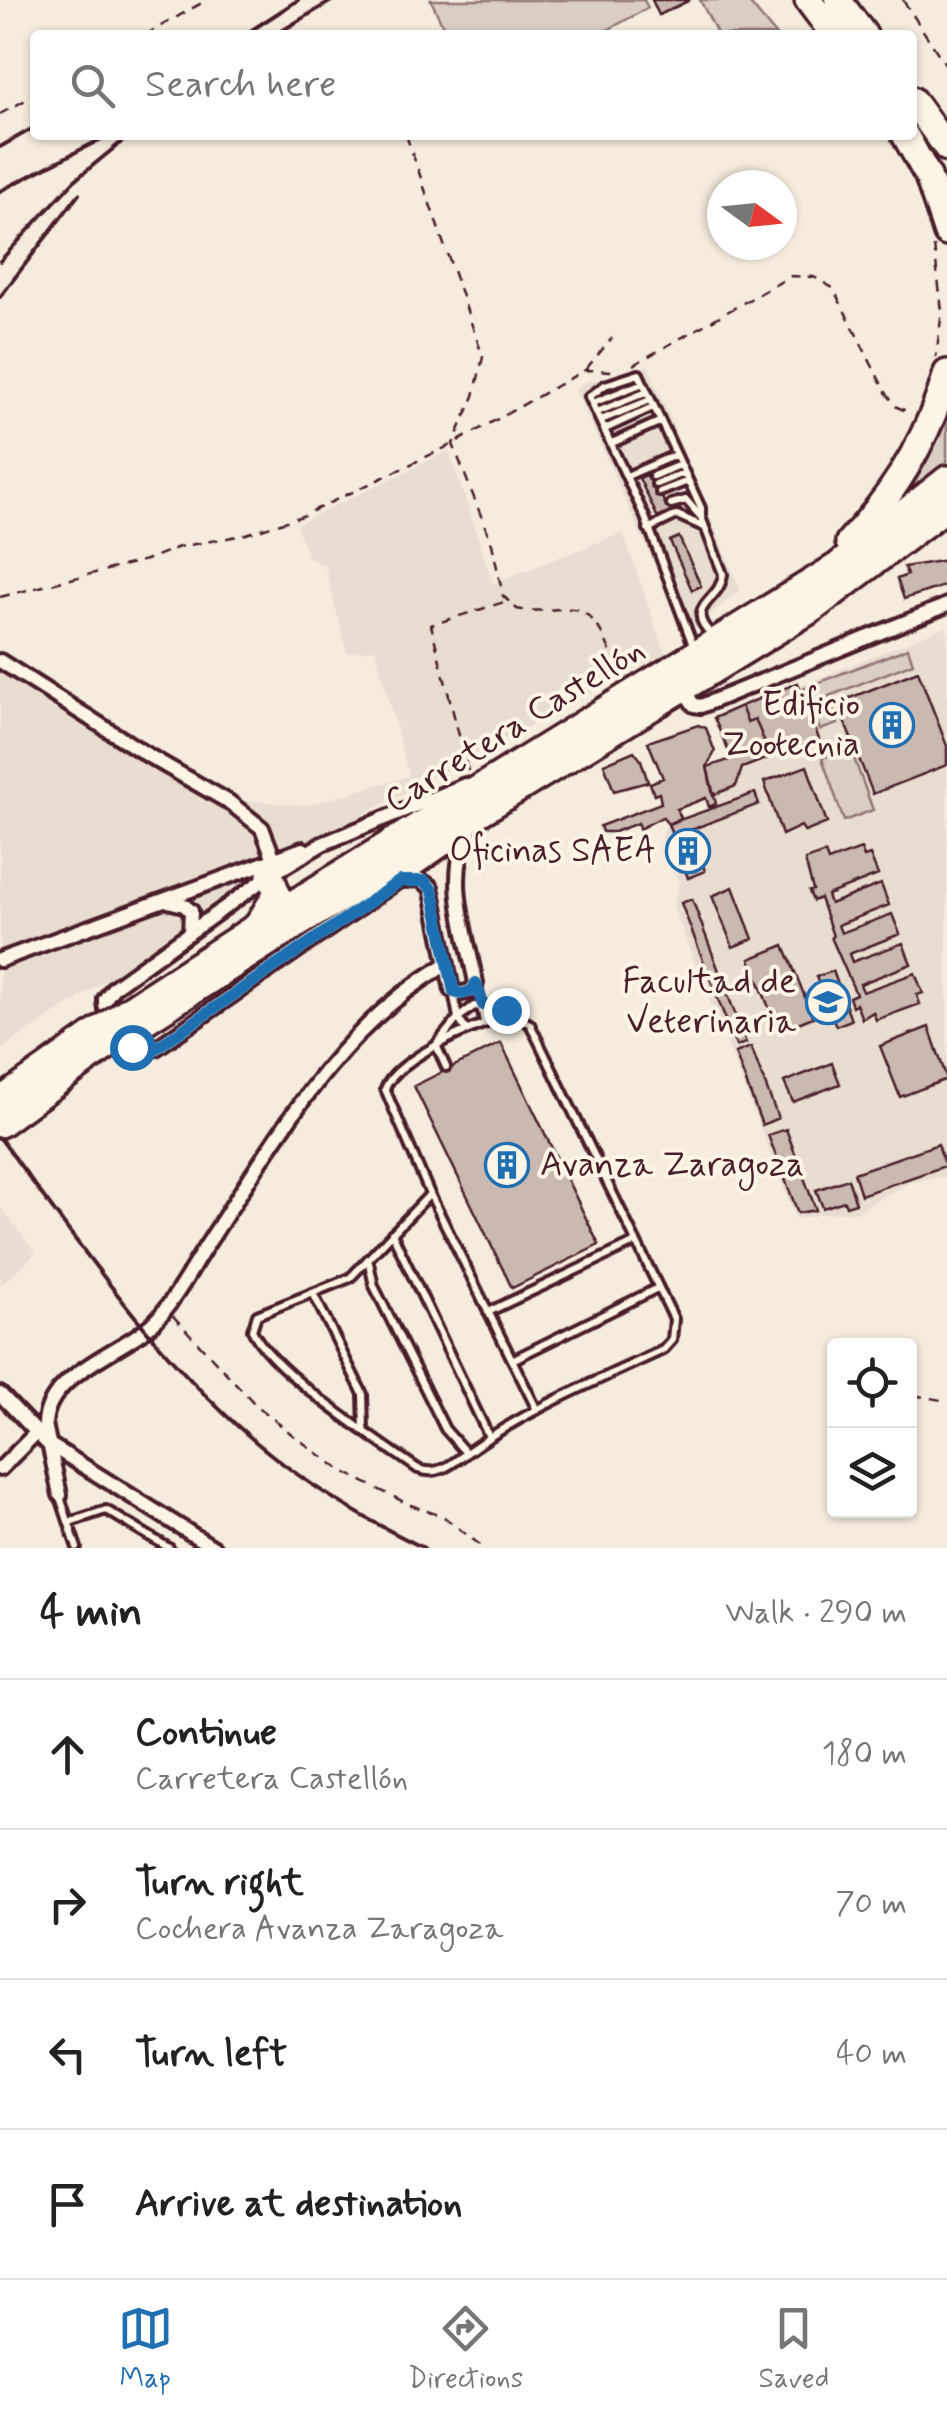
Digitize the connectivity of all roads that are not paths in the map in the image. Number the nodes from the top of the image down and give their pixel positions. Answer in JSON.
{"nodes":[{"id":1,"x":808,"y":0,"type":"edge"},
{"id":2,"x":838,"y":0,"type":"edge"},
{"id":3,"x":830,"y":30,"type":"edge"},
{"id":4,"x":860,"y":30,"type":"edge"},
{"id":5,"x":917,"y":107,"type":"edge"},
{"id":6,"x":908,"y":140,"type":"edge"},
{"id":7,"x":947,"y":148,"type":"edge"},
{"id":8,"x":941,"y":240,"type":"edge"},
{"id":9,"x":942,"y":365,"type":"edge"},
{"id":10,"x":650,"y":400,"type":"junction"},
{"id":11,"x":599,"y":416,"type":"junction"},
{"id":12,"x":659,"y":422,"type":"junction"},
{"id":13,"x":605,"y":428,"type":"junction"},
{"id":14,"x":612,"y":442,"type":"junction"},
{"id":15,"x":674,"y":456,"type":"junction"},
{"id":16,"x":680,"y":465,"type":"junction"},
{"id":17,"x":627,"y":476,"type":"junction"},
{"id":18,"x":686,"y":477,"type":"junction"},
{"id":19,"x":947,"y":479,"type":"edge"},
{"id":20,"x":634,"y":493,"type":"junction"},
{"id":21,"x":671,"y":504,"type":"dead end"},
{"id":22,"x":947,"y":507,"type":"edge"},
{"id":23,"x":655,"y":512,"type":"dead end"},
{"id":24,"x":644,"y":517,"type":"junction"},
{"id":25,"x":701,"y":517,"type":"junction"},
{"id":26,"x":648,"y":528,"type":"junction"},
{"id":27,"x":705,"y":528,"type":"junction"},
{"id":28,"x":811,"y":581,"type":"junction"},
{"id":29,"x":947,"y":605,"type":"edge"},
{"id":30,"x":707,"y":647,"type":"junction"},
{"id":31,"x":0,"y":661,"type":"edge"},
{"id":32,"x":684,"y":690,"type":"junction"},
{"id":33,"x":571,"y":757,"type":"junction"},
{"id":34,"x":518,"y":763,"type":"junction"},
{"id":35,"x":470,"y":831,"type":"junction"},
{"id":36,"x":264,"y":868,"type":"junction"},
{"id":37,"x":400,"y":881,"type":"junction"},
{"id":38,"x":166,"y":900,"type":"junction"},
{"id":39,"x":257,"y":926,"type":"junction"},
{"id":40,"x":190,"y":932,"type":"junction"},
{"id":41,"x":0,"y":960,"type":"edge"},
{"id":42,"x":447,"y":964,"type":"junction"},
{"id":43,"x":476,"y":983,"type":"junction"},
{"id":44,"x":452,"y":990,"type":"junction"},
{"id":45,"x":483,"y":1005,"type":"junction"},
{"id":46,"x":518,"y":1016,"type":"junction"},
{"id":47,"x":134,"y":1018,"type":"junction"},
{"id":48,"x":458,"y":1018,"type":"junction"},
{"id":49,"x":484,"y":1024,"type":"junction"},
{"id":50,"x":466,"y":1030,"type":"junction"},
{"id":51,"x":436,"y":1045,"type":"junction"},
{"id":52,"x":446,"y":1067,"type":"dead end"},
{"id":53,"x":1,"y":1116,"type":"edge"},
{"id":54,"x":430,"y":1194,"type":"junction"},
{"id":55,"x":392,"y":1233,"type":"junction"},
{"id":56,"x":636,"y":1242,"type":"junction"},
{"id":57,"x":368,"y":1262,"type":"junction"},
{"id":58,"x":658,"y":1288,"type":"junction"},
{"id":59,"x":313,"y":1293,"type":"junction"},
{"id":60,"x":488,"y":1312,"type":"junction"},
{"id":61,"x":512,"y":1360,"type":"junction"},
{"id":62,"x":0,"y":1394,"type":"edge"},
{"id":63,"x":537,"y":1410,"type":"junction"},
{"id":64,"x":364,"y":1430,"type":"junction"},
{"id":65,"x":37,"y":1432,"type":"junction"},
{"id":66,"x":489,"y":1437,"type":"junction"},
{"id":67,"x":48,"y":1443,"type":"junction"},
{"id":68,"x":466,"y":1453,"type":"junction"},
{"id":69,"x":0,"y":1469,"type":"edge"},
{"id":70,"x":60,"y":1496,"type":"joint"},
{"id":71,"x":70,"y":1522,"type":"junction"},
{"id":72,"x":77,"y":1548,"type":"edge"},
{"id":73,"x":170,"y":1548,"type":"edge"},
{"id":74,"x":214,"y":1548,"type":"edge"}],
"edges":[{"from":1,"to":3,"type":"highway"},
{"from":2,"to":4,"type":"highway"},
{"from":5,"to":7,"type":"highway"},
{"from":6,"to":8,"type":"highway"},
{"from":9,"to":28,"type":"highway"},
{"from":10,"to":11,"type":"lane"},
{"from":10,"to":11,"type":"lane"},
{"from":10,"to":12,"type":"lane"},
{"from":10,"to":13,"type":"lane"},
{"from":11,"to":13,"type":"lane"},
{"from":12,"to":14,"type":"lane"},
{"from":12,"to":15,"type":"lane"},
{"from":13,"to":14,"type":"lane"},
{"from":14,"to":17,"type":"lane"},
{"from":15,"to":16,"type":"lane"},
{"from":15,"to":17,"type":"lane"},
{"from":16,"to":18,"type":"lane"},
{"from":16,"to":18,"type":"lane"},
{"from":17,"to":20,"type":"lane"},
{"from":18,"to":25,"type":"lane"},
{"from":19,"to":28,"type":"highway","name":"Carretera Castellón"},
{"from":20,"to":20,"type":"lane"},
{"from":20,"to":24,"type":"lane"},
{"from":21,"to":25,"type":"lane"},
{"from":22,"to":32,"type":"highway","name":"Carretera Castellón"},
{"from":23,"to":24,"type":"lane"},
{"from":24,"to":26,"type":"lane"},
{"from":25,"to":27,"type":"lane"},
{"from":26,"to":27,"type":"lane"},
{"from":26,"to":30,"type":"lane"},
{"from":27,"to":30,"type":"lane"},
{"from":28,"to":30,"type":"highway","name":"Carretera Castellón"},
{"from":29,"to":32,"type":"street"},
{"from":30,"to":34,"type":"highway","name":"Carretera Castellón"},
{"from":31,"to":36,"type":"street"},
{"from":32,"to":33,"type":"highway","name":"Carretera Castellón"},
{"from":33,"to":35,"type":"street","name":"Carretera Castellón"},
{"from":33,"to":47,"type":"highway","name":"Carretera Castellón"},
{"from":34,"to":36,"type":"street"},
{"from":34,"to":39,"type":"highway","name":"Carretera Castellón"},
{"from":35,"to":37,"type":"street","name":"Carretera Castellón"},
{"from":35,"to":43,"type":"street"},
{"from":36,"to":38,"type":"street"},
{"from":36,"to":39,"type":"highway"},
{"from":36,"to":40,"type":"street","name":"Carretera Castellón"},
{"from":37,"to":40,"type":"street","name":"Carretera Castellón"},
{"from":37,"to":42,"type":"street"},
{"from":38,"to":40,"type":"street"},
{"from":38,"to":41,"type":"street"},
{"from":39,"to":47,"type":"highway","name":"Carretera Castellón"},
{"from":42,"to":44,"type":"street"},
{"from":42,"to":67,"type":"street"},
{"from":43,"to":44,"type":"street"},
{"from":43,"to":45,"type":"lane"},
{"from":44,"to":48,"type":"lane"},
{"from":45,"to":46,"type":"lane"},
{"from":45,"to":48,"type":"lane"},
{"from":45,"to":49,"type":"lane"},
{"from":46,"to":49,"type":"lane"},
{"from":46,"to":56,"type":"lane"},
{"from":47,"to":53,"type":"highway","name":"Carretera Castellón","bridge":true},
{"from":48,"to":50,"type":"lane"},
{"from":48,"to":51,"type":"lane"},
{"from":49,"to":50,"type":"lane"},
{"from":50,"to":51,"type":"lane"},
{"from":51,"to":52,"type":"lane"},
{"from":51,"to":54,"type":"lane"},
{"from":54,"to":55,"type":"lane"},
{"from":54,"to":60,"type":"lane"},
{"from":55,"to":57,"type":"lane"},
{"from":55,"to":66,"type":"lane"},
{"from":56,"to":58,"type":"lane"},
{"from":56,"to":60,"type":"lane"},
{"from":57,"to":59,"type":"lane"},
{"from":57,"to":68,"type":"lane"},
{"from":58,"to":61,"type":"lane"},
{"from":58,"to":63,"type":"lane"},
{"from":59,"to":64,"type":"lane"},
{"from":59,"to":64,"type":"lane"},
{"from":60,"to":61,"type":"lane"},
{"from":61,"to":63,"type":"lane"},
{"from":62,"to":65,"type":"street"},
{"from":63,"to":66,"type":"lane"},
{"from":64,"to":68,"type":"lane"},
{"from":65,"to":67,"type":"street"},
{"from":65,"to":69,"type":"street"},
{"from":66,"to":68,"type":"lane"},
{"from":67,"to":70,"type":"street"},
{"from":67,"to":74,"type":"street"},
{"from":70,"to":71,"type":"lane"},
{"from":71,"to":72,"type":"lane"},
{"from":71,"to":73,"type":"lane"}]}
